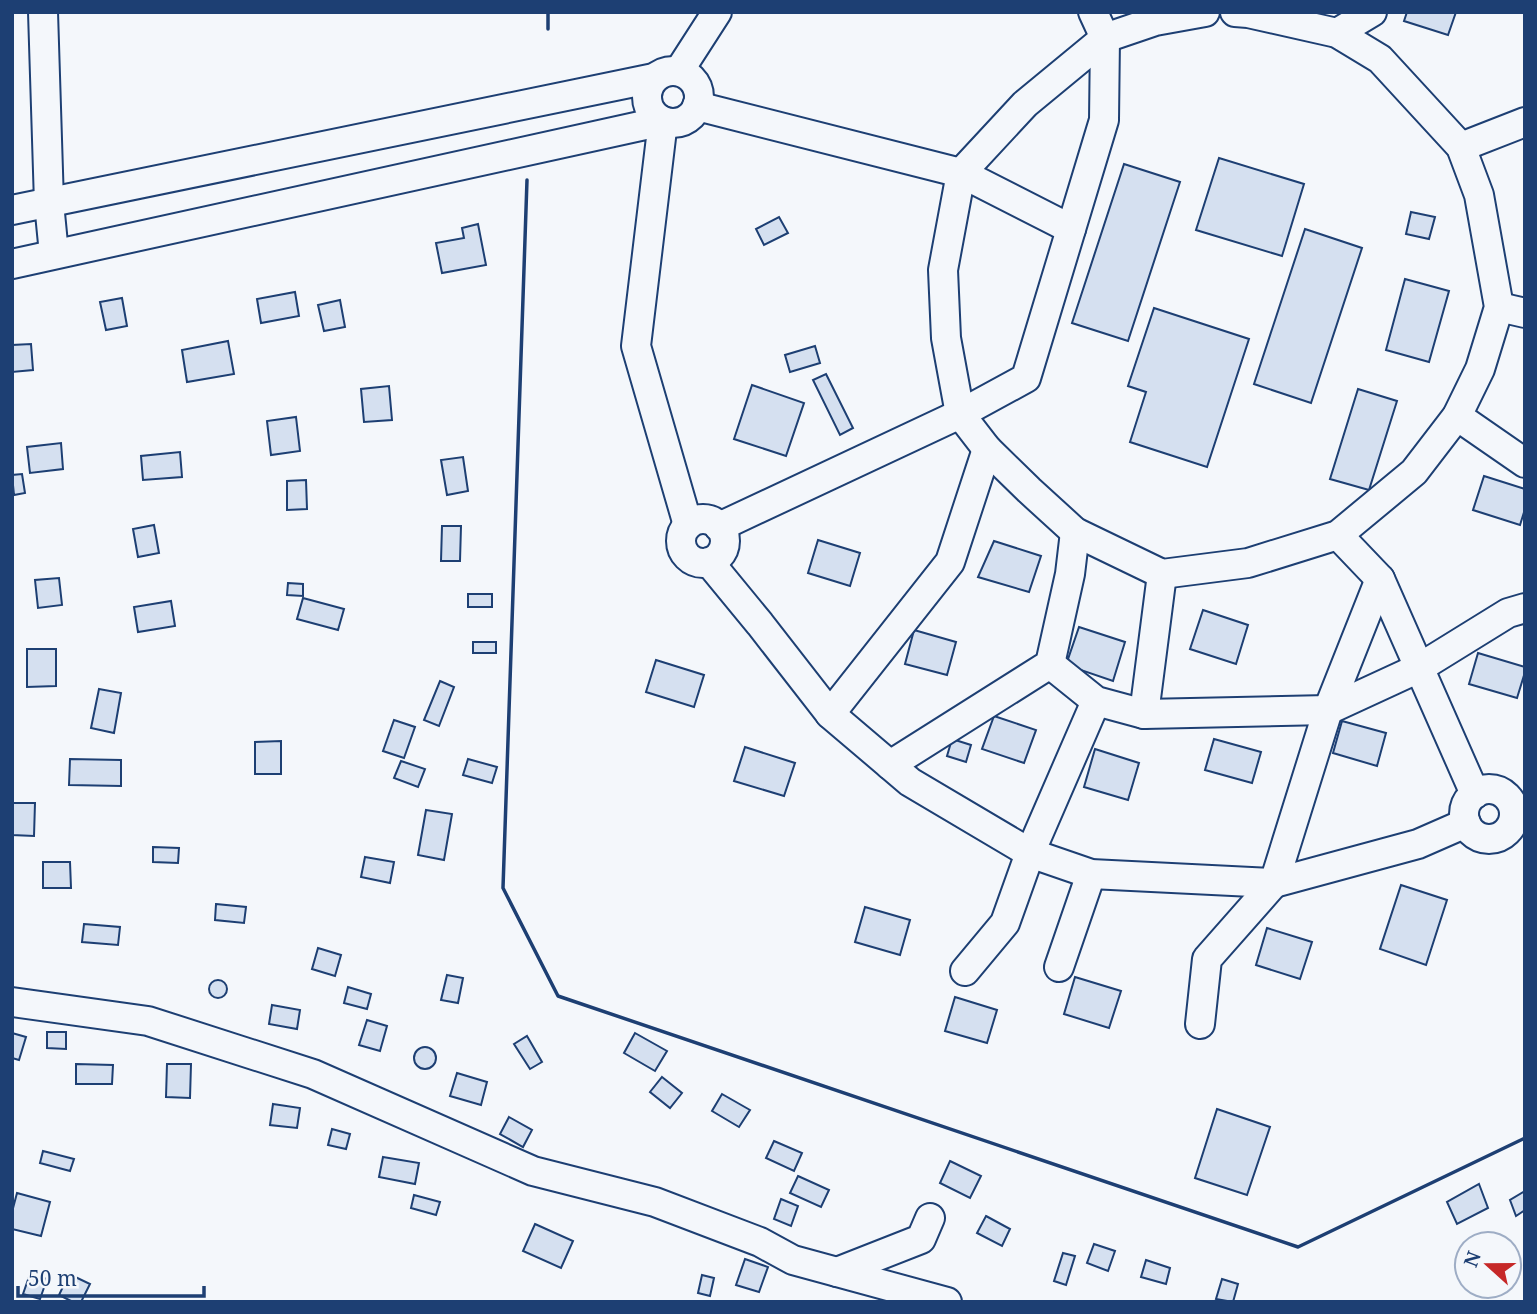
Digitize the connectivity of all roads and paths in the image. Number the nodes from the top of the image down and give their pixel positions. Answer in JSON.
{"nodes":[{"id":1,"x":43,"y":12,"type":"edge"},
{"id":2,"x":717,"y":12,"type":"edge"},
{"id":3,"x":1093,"y":12,"type":"edge"},
{"id":4,"x":1205,"y":12,"type":"edge"},
{"id":5,"x":1371,"y":12,"type":"edge"},
{"id":6,"x":1244,"y":13,"type":"edge"},
{"id":7,"x":1337,"y":33,"type":"junction"},
{"id":8,"x":1105,"y":38,"type":"junction"},
{"id":9,"x":667,"y":75,"type":"junction"},
{"id":10,"x":1525,"y":99,"type":"edge"},
{"id":11,"x":697,"y":106,"type":"junction"},
{"id":12,"x":663,"y":121,"type":"junction"},
{"id":13,"x":1520,"y":125,"type":"edge"},
{"id":14,"x":1461,"y":147,"type":"junction"},
{"id":15,"x":961,"y":173,"type":"junction"},
{"id":16,"x":49,"y":203,"type":"junction"},
{"id":17,"x":12,"y":210,"type":"edge"},
{"id":18,"x":1071,"y":229,"type":"junction"},
{"id":19,"x":54,"y":254,"type":"junction"},
{"id":20,"x":12,"y":264,"type":"edge"},
{"id":21,"x":1512,"y":310,"type":"edge"},
{"id":22,"x":960,"y":414,"type":"junction"},
{"id":23,"x":1457,"y":416,"type":"junction"},
{"id":24,"x":987,"y":449,"type":"junction"},
{"id":25,"x":1525,"y":463,"type":"edge"},
{"id":26,"x":688,"y":525,"type":"junction"},
{"id":27,"x":719,"y":527,"type":"junction"},
{"id":28,"x":1075,"y":532,"type":"junction"},
{"id":29,"x":1339,"y":535,"type":"junction"},
{"id":30,"x":709,"y":562,"type":"junction"},
{"id":31,"x":1162,"y":573,"type":"junction"},
{"id":32,"x":1380,"y":579,"type":"junction"},
{"id":33,"x":1525,"y":608,"type":"edge"},
{"id":34,"x":1050,"y":664,"type":"junction"},
{"id":35,"x":1419,"y":668,"type":"junction"},
{"id":36,"x":1096,"y":701,"type":"junction"},
{"id":37,"x":1328,"y":709,"type":"junction"},
{"id":38,"x":830,"y":714,"type":"junction"},
{"id":39,"x":1144,"y":714,"type":"junction"},
{"id":40,"x":890,"y":765,"type":"junction"},
{"id":41,"x":1475,"y":794,"type":"junction"},
{"id":42,"x":1518,"y":798,"type":"edge"},
{"id":43,"x":1466,"y":823,"type":"junction"},
{"id":44,"x":1030,"y":853,"type":"junction"},
{"id":45,"x":1091,"y":874,"type":"junction"},
{"id":46,"x":1274,"y":883,"type":"junction"},
{"id":47,"x":1059,"y":967,"type":"dead end"},
{"id":48,"x":965,"y":971,"type":"dead end"},
{"id":49,"x":12,"y":1002,"type":"edge"},
{"id":50,"x":1200,"y":1024,"type":"dead end"},
{"id":51,"x":930,"y":1218,"type":"dead end"},
{"id":52,"x":837,"y":1272,"type":"junction"},
{"id":53,"x":947,"y":1302,"type":"edge"}],
"edges":[{"from":1,"to":16,"type":"street"},
{"from":2,"to":9,"type":"street"},
{"from":3,"to":8,"type":"street"},
{"from":4,"to":8,"type":"street"},
{"from":5,"to":7,"type":"street"},
{"from":6,"to":7,"type":"street"},
{"from":7,"to":14,"type":"street"},
{"from":8,"to":15,"type":"street"},
{"from":8,"to":18,"type":"street"},
{"from":9,"to":11,"type":"street"},
{"from":9,"to":12,"type":"street"},
{"from":9,"to":16,"type":"street"},
{"from":10,"to":13,"type":"street"},
{"from":11,"to":12,"type":"street"},
{"from":11,"to":15,"type":"street"},
{"from":12,"to":19,"type":"street"},
{"from":12,"to":26,"type":"street"},
{"from":13,"to":14,"type":"street"},
{"from":14,"to":21,"type":"street"},
{"from":15,"to":18,"type":"street"},
{"from":15,"to":22,"type":"street"},
{"from":16,"to":17,"type":"street"},
{"from":16,"to":19,"type":"street"},
{"from":18,"to":22,"type":"street"},
{"from":19,"to":20,"type":"street"},
{"from":21,"to":23,"type":"street"},
{"from":22,"to":24,"type":"street"},
{"from":22,"to":27,"type":"street"},
{"from":23,"to":25,"type":"street"},
{"from":23,"to":29,"type":"street"},
{"from":24,"to":28,"type":"street"},
{"from":24,"to":38,"type":"street"},
{"from":26,"to":27,"type":"street"},
{"from":26,"to":30,"type":"street"},
{"from":27,"to":30,"type":"street"},
{"from":28,"to":31,"type":"street"},
{"from":28,"to":34,"type":"street"},
{"from":29,"to":31,"type":"street"},
{"from":29,"to":32,"type":"street"},
{"from":30,"to":38,"type":"street"},
{"from":31,"to":39,"type":"street"},
{"from":32,"to":35,"type":"street"},
{"from":32,"to":37,"type":"street"},
{"from":33,"to":35,"type":"street"},
{"from":34,"to":36,"type":"street"},
{"from":34,"to":40,"type":"street"},
{"from":35,"to":37,"type":"street"},
{"from":35,"to":41,"type":"street"},
{"from":36,"to":39,"type":"street"},
{"from":36,"to":44,"type":"street"},
{"from":37,"to":39,"type":"street"},
{"from":37,"to":46,"type":"street"},
{"from":38,"to":40,"type":"street"},
{"from":40,"to":44,"type":"street"},
{"from":41,"to":42,"type":"street"},
{"from":41,"to":43,"type":"street"},
{"from":42,"to":43,"type":"street"},
{"from":43,"to":46,"type":"street"},
{"from":44,"to":45,"type":"street"},
{"from":44,"to":48,"type":"street"},
{"from":45,"to":46,"type":"street"},
{"from":45,"to":47,"type":"street"},
{"from":46,"to":50,"type":"street"},
{"from":49,"to":52,"type":"street"},
{"from":51,"to":52,"type":"street"},
{"from":52,"to":53,"type":"street"}]}
